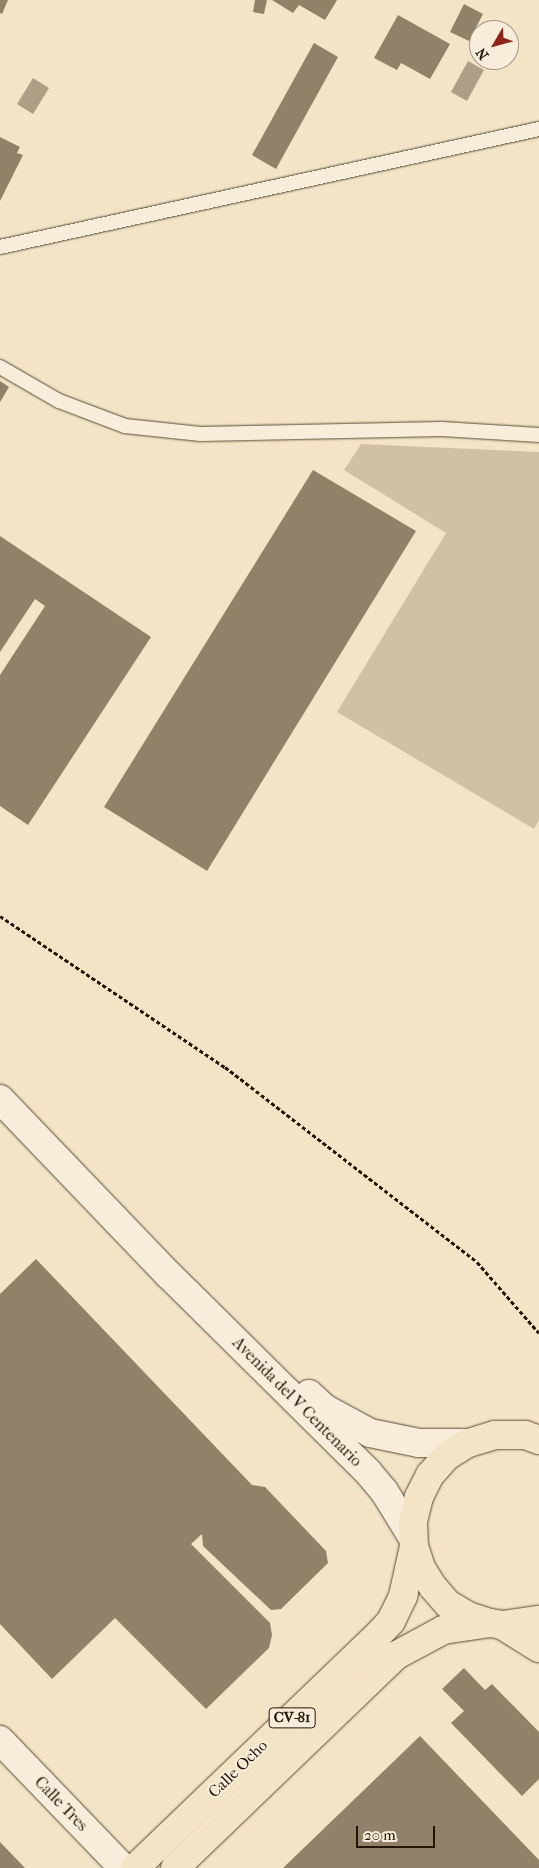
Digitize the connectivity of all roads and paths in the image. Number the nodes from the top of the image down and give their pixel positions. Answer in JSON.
{"nodes":[{"id":1,"x":539,"y":130,"type":"edge"},
{"id":2,"x":0,"y":247,"type":"edge"},
{"id":3,"x":0,"y":367,"type":"edge"},
{"id":4,"x":539,"y":435,"type":"edge"},
{"id":5,"x":0,"y":916,"type":"edge"},
{"id":6,"x":0,"y":1100,"type":"edge"},
{"id":7,"x":170,"y":1275,"type":"junction"},
{"id":8,"x":539,"y":1333,"type":"edge"},
{"id":9,"x":539,"y":1440,"type":"edge"},
{"id":10,"x":468,"y":1443,"type":"junction"},
{"id":11,"x":414,"y":1542,"type":"junction"},
{"id":12,"x":539,"y":1620,"type":"edge"},
{"id":13,"x":496,"y":1624,"type":"junction"},
{"id":14,"x":539,"y":1648,"type":"edge"},
{"id":15,"x":0,"y":1740,"type":"edge"},
{"id":16,"x":123,"y":1868,"type":"edge"},
{"id":17,"x":135,"y":1868,"type":"edge"},
{"id":18,"x":175,"y":1868,"type":"edge"}],
"edges":[{"from":1,"to":2,"type":"lane"},
{"from":3,"to":4,"type":"lane"},
{"from":5,"to":8,"type":"path"},
{"from":6,"to":7,"type":"main road","name":"Avenida del V Centenario"},
{"from":7,"to":10,"type":"main road","name":"Avenida del V Centenario"},
{"from":7,"to":11,"type":"main road","name":"Avenida del V Centenario"},
{"from":9,"to":10,"type":"main road","number":"CV-81"},
{"from":10,"to":11,"type":"main road","number":"CV-81"},
{"from":11,"to":13,"type":"main road","number":"CV-81"},
{"from":11,"to":17,"type":"main road","name":"Calle Ocho","number":"CV-81"},
{"from":12,"to":13,"type":"main road","number":"CV-81"},
{"from":13,"to":14,"type":"main road","number":"CV-81"},
{"from":13,"to":18,"type":"main road","name":"Calle Ocho","number":"CV-81"},
{"from":15,"to":16,"type":"main road","name":"Calle Tres"}]}
